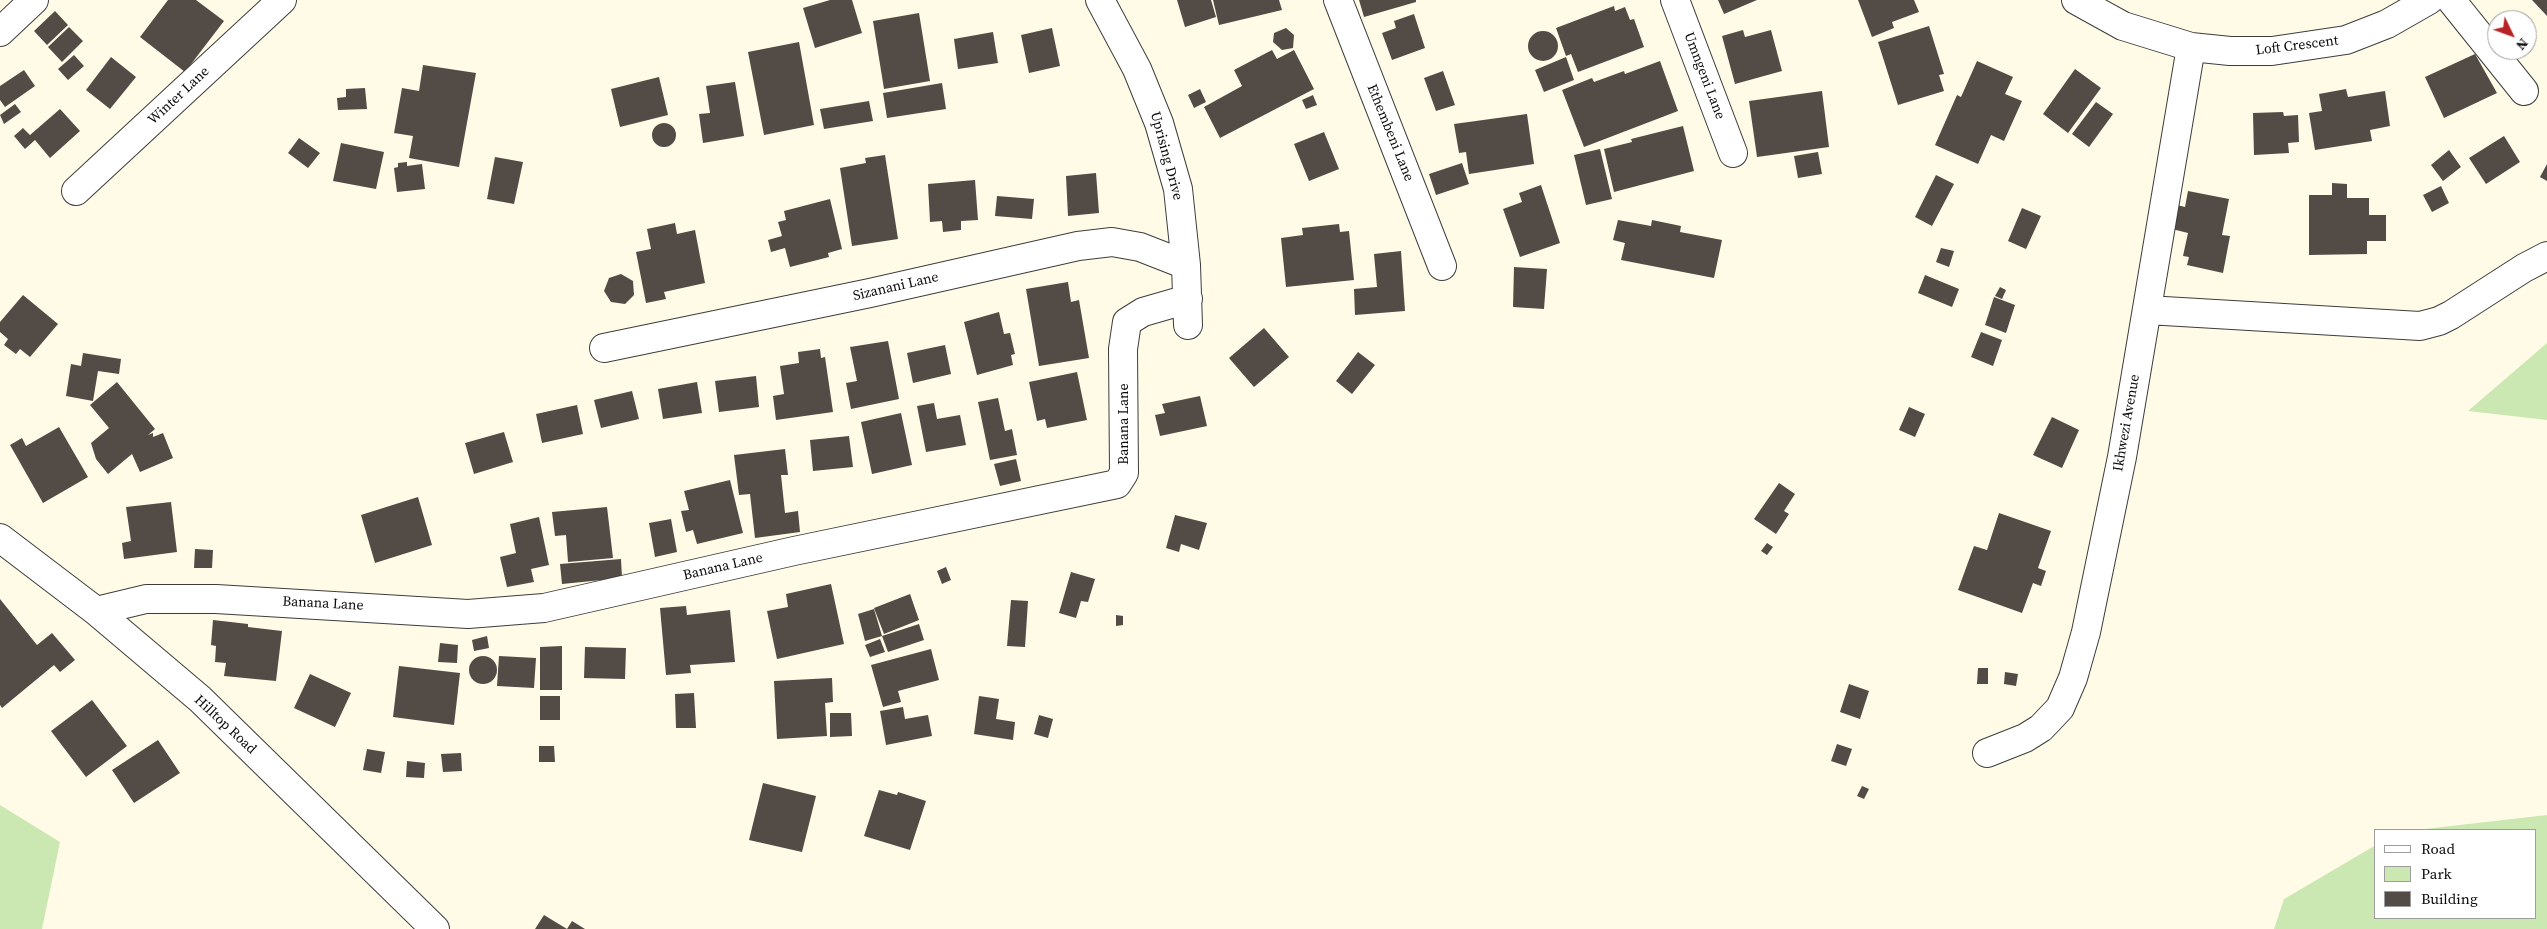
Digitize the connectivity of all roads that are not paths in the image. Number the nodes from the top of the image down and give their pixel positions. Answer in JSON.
{"nodes":[{"id":1,"x":34,"y":0,"type":"edge"},
{"id":2,"x":282,"y":0,"type":"edge"},
{"id":3,"x":1100,"y":0,"type":"edge"},
{"id":4,"x":1338,"y":0,"type":"edge"},
{"id":5,"x":1675,"y":0,"type":"edge"},
{"id":6,"x":2076,"y":0,"type":"edge"},
{"id":7,"x":2429,"y":0,"type":"edge"},
{"id":8,"x":2450,"y":0,"type":"edge"},
{"id":9,"x":0,"y":32,"type":"edge"},
{"id":10,"x":2191,"y":47,"type":"junction"},
{"id":11,"x":2524,"y":91,"type":"dead end"},
{"id":12,"x":1733,"y":153,"type":"dead end"},
{"id":13,"x":76,"y":191,"type":"dead end"},
{"id":14,"x":2547,"y":256,"type":"edge"},
{"id":15,"x":1186,"y":265,"type":"junction"},
{"id":16,"x":1442,"y":266,"type":"dead end"},
{"id":17,"x":2147,"y":310,"type":"junction"},
{"id":18,"x":1188,"y":312,"type":"joint"},
{"id":19,"x":604,"y":348,"type":"dead end"},
{"id":20,"x":0,"y":538,"type":"edge"},
{"id":21,"x":96,"y":611,"type":"junction"},
{"id":22,"x":1986,"y":753,"type":"dead end"},
{"id":23,"x":435,"y":929,"type":"edge"}],
"edges":[{"from":1,"to":9,"type":"street"},
{"from":2,"to":13,"type":"street","name":"Winter Lane"},
{"from":3,"to":15,"type":"street","name":"Uprising Drive"},
{"from":4,"to":16,"type":"street","name":"Ethembeni Lane"},
{"from":5,"to":12,"type":"street","name":"Umngeni Lane"},
{"from":6,"to":10,"type":"street","name":"Loft Crescent"},
{"from":7,"to":10,"type":"street","name":"Loft Crescent"},
{"from":8,"to":11,"type":"street"},
{"from":10,"to":17,"type":"street","name":"Ikhwezi Avenue"},
{"from":14,"to":17,"type":"street"},
{"from":15,"to":18,"type":"street","name":"Uprising Drive"},
{"from":15,"to":19,"type":"street","name":"Sizanani Lane"},
{"from":17,"to":22,"type":"street","name":"Ikhwezi Avenue"},
{"from":18,"to":21,"type":"street","name":"Banana Lane"},
{"from":20,"to":21,"type":"street","name":"Hilltop Road"},
{"from":21,"to":23,"type":"street","name":"Hilltop Road"}]}
